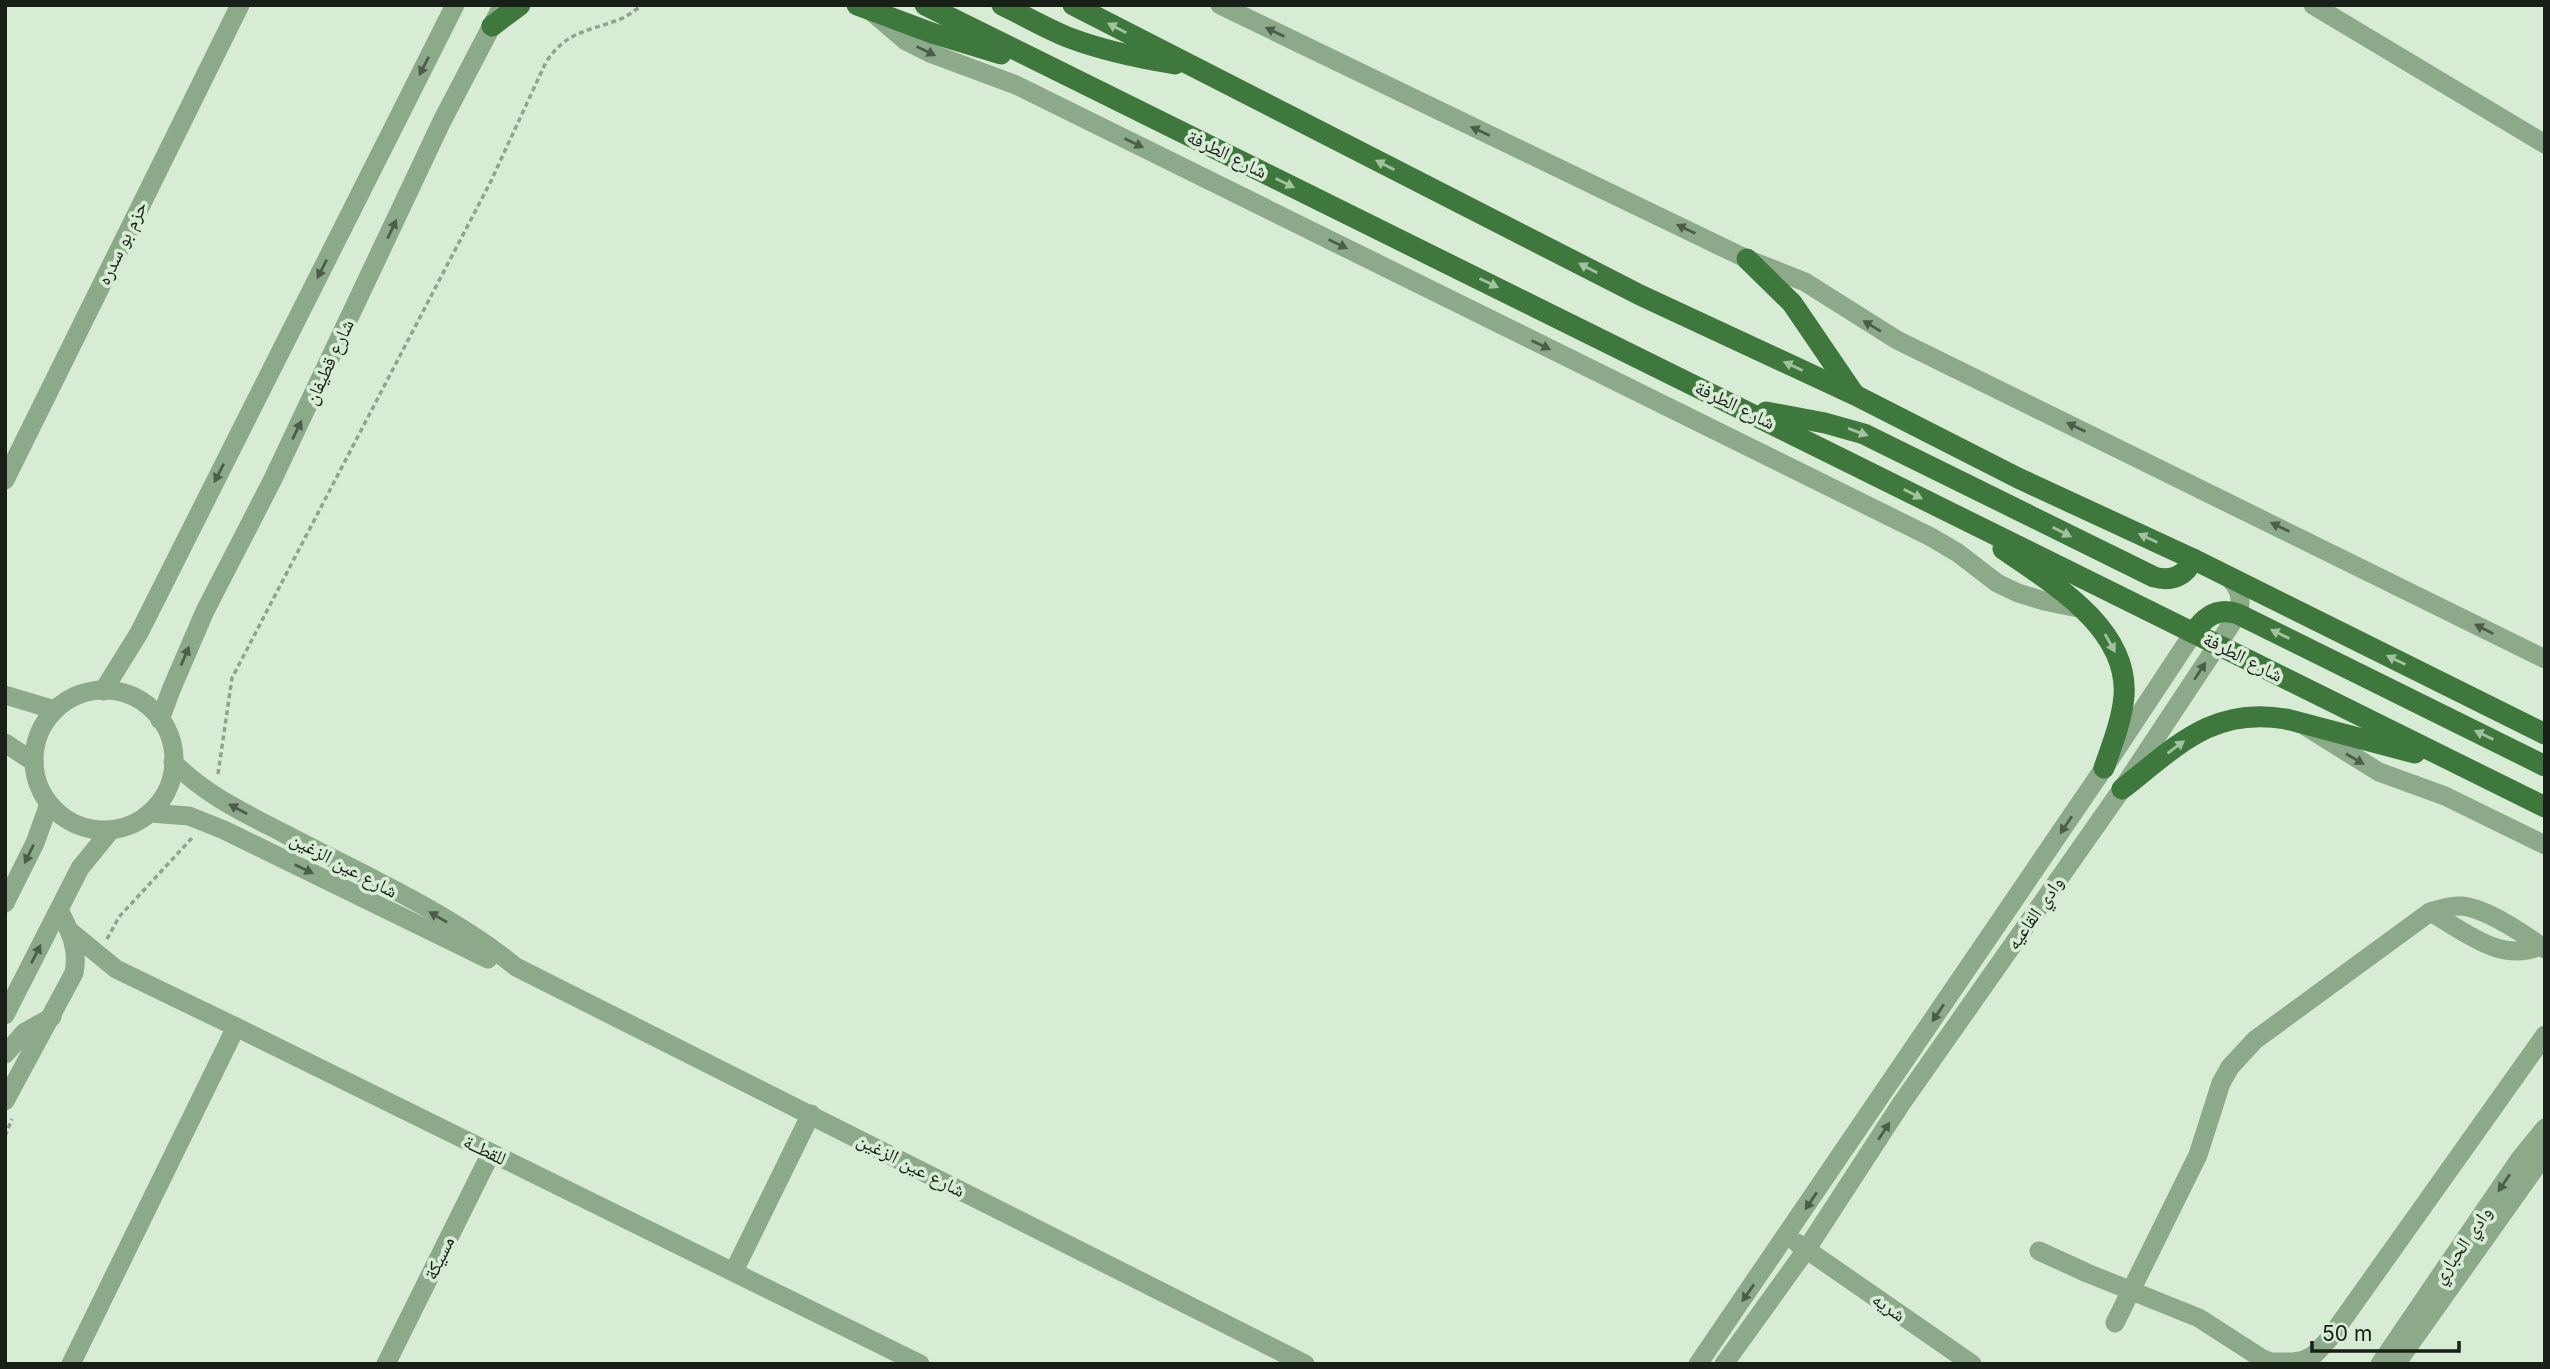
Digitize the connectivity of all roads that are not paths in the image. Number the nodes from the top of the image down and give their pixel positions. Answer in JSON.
{"nodes":[{"id":1,"x":240,"y":5,"type":"edge"},
{"id":2,"x":455,"y":5,"type":"edge"},
{"id":3,"x":503,"y":5,"type":"edge"},
{"id":4,"x":520,"y":5,"type":"edge"},
{"id":5,"x":925,"y":5,"type":"edge"},
{"id":6,"x":1002,"y":5,"type":"edge"},
{"id":7,"x":1073,"y":5,"type":"edge"},
{"id":8,"x":1220,"y":5,"type":"edge"},
{"id":9,"x":2313,"y":5,"type":"edge"},
{"id":10,"x":864,"y":8,"type":"edge"},
{"id":11,"x":492,"y":26,"type":"junction"},
{"id":12,"x":1048,"y":66,"type":"junction"},
{"id":13,"x":1195,"y":67,"type":"junction"},
{"id":14,"x":2545,"y":144,"type":"edge"},
{"id":15,"x":1747,"y":259,"type":"junction"},
{"id":16,"x":1855,"y":395,"type":"junction"},
{"id":17,"x":1743,"y":408,"type":"junction"},
{"id":18,"x":5,"y":480,"type":"edge"},
{"id":19,"x":1944,"y":509,"type":"junction"},
{"id":20,"x":2193,"y":559,"type":"junction"},
{"id":21,"x":2226,"y":575,"type":"junction"},
{"id":22,"x":2083,"y":609,"type":"junction"},
{"id":23,"x":2238,"y":614,"type":"junction"},
{"id":24,"x":2194,"y":632,"type":"junction"},
{"id":25,"x":2218,"y":644,"type":"junction"},
{"id":26,"x":2545,"y":659,"type":"edge"},
{"id":27,"x":103,"y":691,"type":"junction"},
{"id":28,"x":5,"y":695,"type":"edge"},
{"id":29,"x":55,"y":710,"type":"junction"},
{"id":30,"x":160,"y":720,"type":"junction"},
{"id":31,"x":2298,"y":722,"type":"junction"},
{"id":32,"x":2545,"y":734,"type":"edge"},
{"id":33,"x":5,"y":743,"type":"edge"},
{"id":34,"x":34,"y":762,"type":"junction"},
{"id":35,"x":173,"y":762,"type":"junction"},
{"id":36,"x":2460,"y":764,"type":"junction"},
{"id":37,"x":2545,"y":766,"type":"edge"},
{"id":38,"x":2104,"y":768,"type":"junction"},
{"id":39,"x":2122,"y":789,"type":"junction"},
{"id":40,"x":49,"y":804,"type":"junction"},
{"id":41,"x":2545,"y":807,"type":"edge"},
{"id":42,"x":150,"y":813,"type":"junction"},
{"id":43,"x":111,"y":830,"type":"junction"},
{"id":44,"x":2545,"y":845,"type":"edge"},
{"id":45,"x":5,"y":903,"type":"edge"},
{"id":46,"x":59,"y":910,"type":"junction"},
{"id":47,"x":71,"y":932,"type":"junction"},
{"id":48,"x":2542,"y":948,"type":"edge"},
{"id":49,"x":516,"y":967,"type":"junction"},
{"id":50,"x":75,"y":969,"type":"junction"},
{"id":51,"x":116,"y":969,"type":"junction"},
{"id":52,"x":5,"y":1015,"type":"edge"},
{"id":53,"x":52,"y":1017,"type":"junction"},
{"id":54,"x":236,"y":1027,"type":"junction"},
{"id":55,"x":2545,"y":1035,"type":"edge"},
{"id":56,"x":5,"y":1054,"type":"edge"},
{"id":57,"x":5,"y":1101,"type":"edge"},
{"id":58,"x":811,"y":1114,"type":"junction"},
{"id":59,"x":2545,"y":1128,"type":"edge"},
{"id":60,"x":491,"y":1153,"type":"junction"},
{"id":61,"x":2545,"y":1154,"type":"edge"},
{"id":62,"x":1787,"y":1237,"type":"junction"},
{"id":63,"x":1806,"y":1250,"type":"junction"},
{"id":64,"x":2039,"y":1251,"type":"dead end"},
{"id":65,"x":734,"y":1271,"type":"junction"},
{"id":66,"x":2132,"y":1291,"type":"junction"},
{"id":67,"x":2115,"y":1324,"type":"dead end"},
{"id":68,"x":71,"y":1364,"type":"edge"},
{"id":69,"x":386,"y":1364,"type":"edge"},
{"id":70,"x":920,"y":1364,"type":"edge"},
{"id":71,"x":1305,"y":1364,"type":"edge"},
{"id":72,"x":1698,"y":1364,"type":"edge"},
{"id":73,"x":1724,"y":1364,"type":"edge"},
{"id":74,"x":1972,"y":1364,"type":"edge"},
{"id":75,"x":2379,"y":1364,"type":"edge"},
{"id":76,"x":2396,"y":1364,"type":"edge"}],
"edges":[{"from":1,"to":18,"type":"street","name":"حزم بو سدره"},
{"from":2,"to":27,"type":"street","one_way":true},
{"from":3,"to":11,"type":"street","name":"شارع قطيفان"},
{"from":4,"to":11,"type":"main road"},
{"from":5,"to":12,"type":"main road","name":"شارع الطرفة"},
{"from":6,"to":13,"type":"main road"},
{"from":13,"to":7,"type":"main road","one_way":true},
{"from":15,"to":8,"type":"street","one_way":true},
{"from":9,"to":14,"type":"street"},
{"from":10,"to":12,"type":"main road"},
{"from":10,"to":22,"type":"street","name":"شارع الطرفة","one_way":true},
{"from":30,"to":11,"type":"street","name":"شارع قطيفان","one_way":true},
{"from":12,"to":17,"type":"main road","name":"شارع الطرفة","one_way":true},
{"from":16,"to":13,"type":"main road","one_way":true},
{"from":15,"to":16,"type":"main road"},
{"from":26,"to":15,"type":"street","one_way":true},
{"from":20,"to":16,"type":"main road","one_way":true},
{"from":17,"to":19,"type":"main road","name":"شارع الطرفة","one_way":true},
{"from":17,"to":20,"type":"main road","one_way":true},
{"from":19,"to":22,"type":"main road"},
{"from":19,"to":24,"type":"main road","name":"شارع الطرفة"},
{"from":20,"to":21,"type":"main road"},
{"from":21,"to":23,"type":"street"},
{"from":32,"to":21,"type":"main road","one_way":true},
{"from":22,"to":38,"type":"main road","one_way":true},
{"from":23,"to":24,"type":"main road"},
{"from":23,"to":25,"type":"street","name":"وادي القاعيه"},
{"from":37,"to":23,"type":"main road","one_way":true},
{"from":24,"to":25,"type":"main road","name":"شارع الطرفة"},
{"from":24,"to":38,"type":"street","name":"وادي القاعيه"},
{"from":25,"to":36,"type":"main road","name":"شارع الطرفة"},
{"from":39,"to":25,"type":"street","name":"وادي القاعيه","one_way":true},
{"from":27,"to":29,"type":"street"},
{"from":27,"to":30,"type":"street"},
{"from":28,"to":29,"type":"street"},
{"from":29,"to":34,"type":"street"},
{"from":30,"to":35,"type":"street"},
{"from":31,"to":36,"type":"main road"},
{"from":39,"to":31,"type":"main road","one_way":true},
{"from":31,"to":44,"type":"street","one_way":true},
{"from":33,"to":34,"type":"street"},
{"from":34,"to":40,"type":"street"},
{"from":35,"to":42,"type":"street"},
{"from":49,"to":35,"type":"street","name":"شارع عين الزغين","one_way":true},
{"from":36,"to":41,"type":"main road","name":"شارع الطرفة"},
{"from":38,"to":62,"type":"street","name":"وادي القاعيه","one_way":true},
{"from":63,"to":39,"type":"street","name":"وادي القاعيه","one_way":true},
{"from":40,"to":43,"type":"street"},
{"from":40,"to":45,"type":"street","one_way":true},
{"from":42,"to":43,"type":"street"},
{"from":42,"to":49,"type":"street","name":"شارع عين الزغين","one_way":true},
{"from":43,"to":46,"type":"street"},
{"from":46,"to":47,"type":"street"},
{"from":52,"to":46,"type":"street","one_way":true},
{"from":47,"to":50,"type":"street"},
{"from":47,"to":51,"type":"street","name":"للقطــة"},
{"from":48,"to":66,"type":"street"},
{"from":49,"to":58,"type":"street","name":"شارع عين الزغين"},
{"from":50,"to":51,"type":"street","name":"للقطــة"},
{"from":50,"to":53,"type":"street"},
{"from":51,"to":54,"type":"street","name":"للقطــة"},
{"from":53,"to":56,"type":"street"},
{"from":53,"to":57,"type":"street"},
{"from":54,"to":60,"type":"street","name":"للقطــة"},
{"from":54,"to":68,"type":"street"},
{"from":55,"to":66,"type":"street"},
{"from":58,"to":65,"type":"street"},
{"from":58,"to":71,"type":"street","name":"شارع عين الزغين"},
{"from":59,"to":75,"type":"street","name":"وادي الحباري","one_way":true},
{"from":60,"to":65,"type":"street","name":"للقطــة"},
{"from":60,"to":69,"type":"street","name":"مسيكة"},
{"from":61,"to":76,"type":"street","name":"وادي الحباري"},
{"from":62,"to":63,"type":"street"},
{"from":62,"to":72,"type":"street","name":"وادي القاعيه","one_way":true},
{"from":63,"to":73,"type":"street","name":"وادي القاعيه"},
{"from":63,"to":74,"type":"street","name":"شريه"},
{"from":64,"to":66,"type":"street"},
{"from":65,"to":70,"type":"street","name":"للقطــة"},
{"from":66,"to":67,"type":"street"}]}
